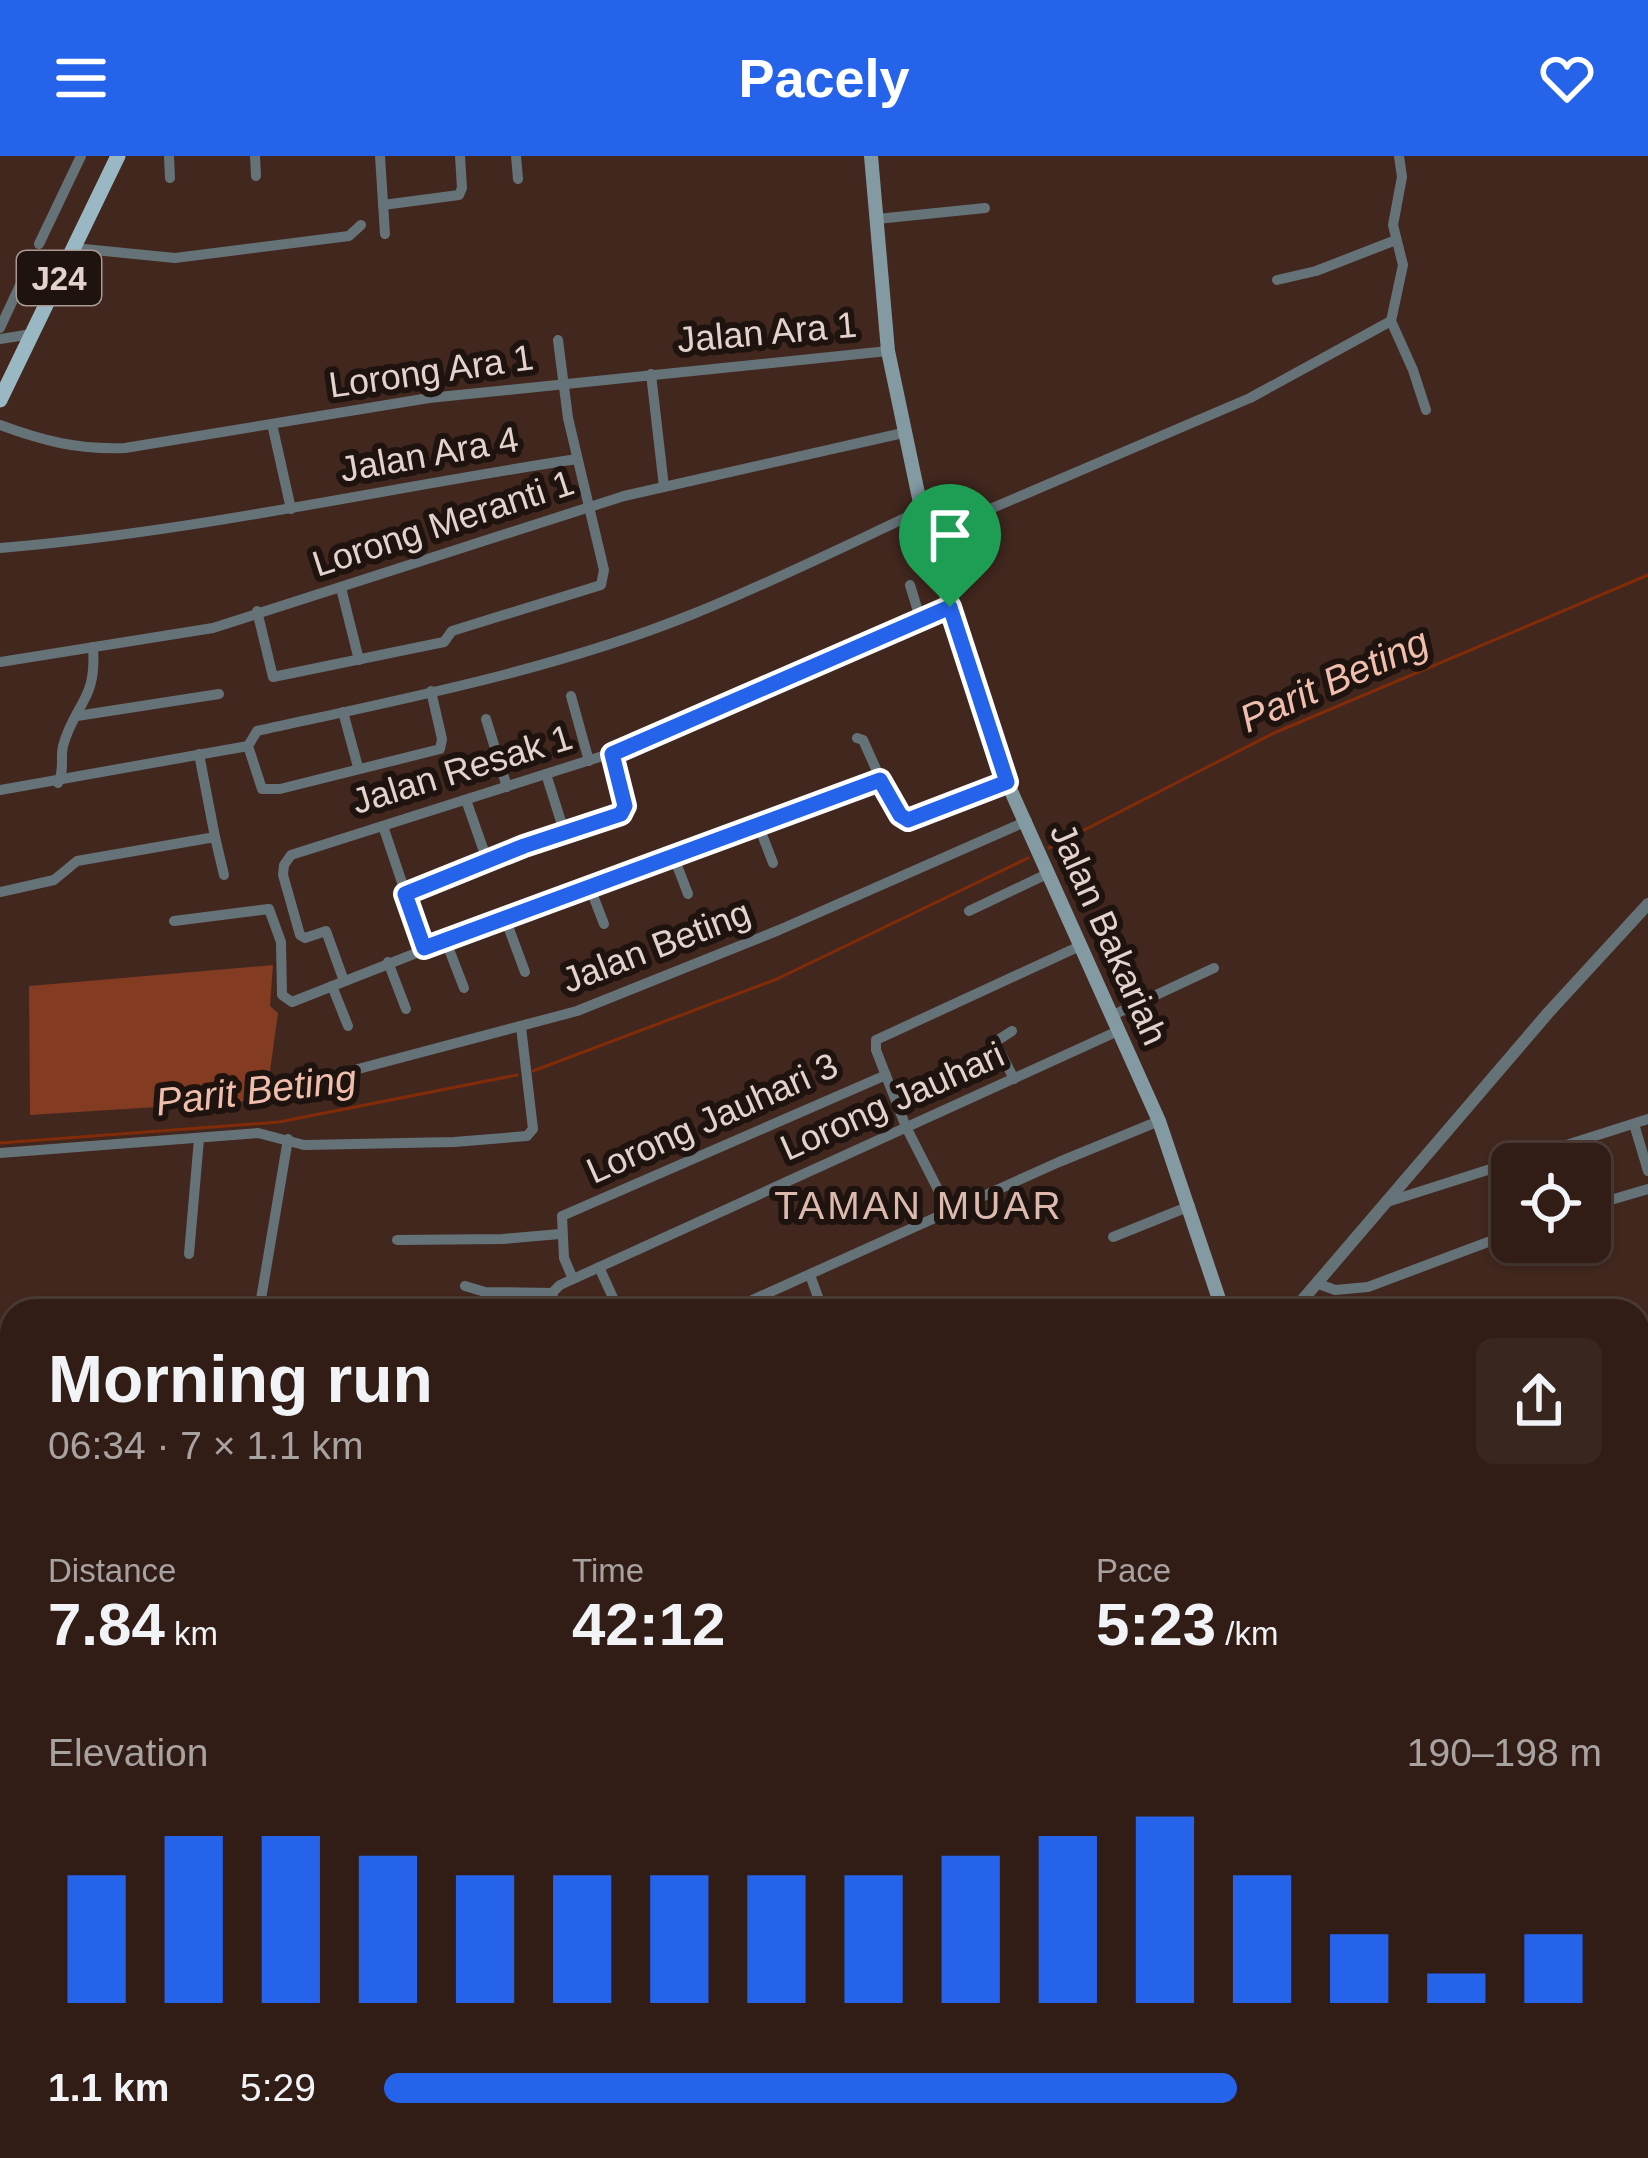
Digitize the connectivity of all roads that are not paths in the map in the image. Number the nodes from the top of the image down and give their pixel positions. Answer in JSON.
{"nodes":[{"id":1,"x":81,"y":156,"type":"edge"},
{"id":2,"x":117,"y":156,"type":"edge"},
{"id":3,"x":170,"y":156,"type":"edge"},
{"id":4,"x":255,"y":156,"type":"edge"},
{"id":5,"x":392,"y":156,"type":"edge"},
{"id":6,"x":460,"y":156,"type":"edge"},
{"id":7,"x":515,"y":156,"type":"edge"},
{"id":8,"x":871,"y":156,"type":"edge"},
{"id":9,"x":1400,"y":156,"type":"edge"},
{"id":10,"x":380,"y":157,"type":"edge"},
{"id":11,"x":256,"y":176,"type":"dead end"},
{"id":12,"x":170,"y":178,"type":"dead end"},
{"id":13,"x":518,"y":179,"type":"dead end"},
{"id":14,"x":383,"y":205,"type":"junction"},
{"id":15,"x":985,"y":208,"type":"dead end"},
{"id":16,"x":877,"y":219,"type":"junction"},
{"id":17,"x":361,"y":225,"type":"dead end"},
{"id":18,"x":385,"y":234,"type":"dead end"},
{"id":19,"x":1396,"y":240,"type":"junction"},
{"id":20,"x":39,"y":244,"type":"dead end"},
{"id":21,"x":74,"y":248,"type":"junction"},
{"id":22,"x":1276,"y":280,"type":"dead end"},
{"id":23,"x":21,"y":284,"type":"dead end"},
{"id":24,"x":1391,"y":321,"type":"junction"},
{"id":25,"x":0,"y":328,"type":"edge"},
{"id":26,"x":32,"y":334,"type":"junction"},
{"id":27,"x":0,"y":339,"type":"edge"},
{"id":28,"x":558,"y":340,"type":"dead end"},
{"id":29,"x":888,"y":351,"type":"junction"},
{"id":30,"x":651,"y":374,"type":"junction"},
{"id":31,"x":563,"y":383,"type":"junction"},
{"id":32,"x":0,"y":400,"type":"edge"},
{"id":33,"x":1426,"y":410,"type":"dead end"},
{"id":34,"x":0,"y":424,"type":"edge"},
{"id":35,"x":272,"y":424,"type":"junction"},
{"id":36,"x":903,"y":433,"type":"junction"},
{"id":37,"x":578,"y":459,"type":"junction"},
{"id":38,"x":664,"y":487,"type":"junction"},
{"id":39,"x":590,"y":507,"type":"junction"},
{"id":40,"x":291,"y":509,"type":"junction"},
{"id":41,"x":920,"y":511,"type":"junction"},
{"id":42,"x":927,"y":536,"type":"junction"},
{"id":43,"x":0,"y":548,"type":"edge"},
{"id":44,"x":910,"y":585,"type":"dead end"},
{"id":45,"x":341,"y":588,"type":"junction"},
{"id":46,"x":950,"y":607,"type":"junction"},
{"id":47,"x":257,"y":611,"type":"junction"},
{"id":48,"x":920,"y":618,"type":"junction"},
{"id":49,"x":93,"y":647,"type":"junction"},
{"id":50,"x":358,"y":660,"type":"junction"},
{"id":51,"x":0,"y":662,"type":"edge"},
{"id":52,"x":431,"y":691,"type":"junction"},
{"id":53,"x":219,"y":694,"type":"dead end"},
{"id":54,"x":571,"y":696,"type":"dead end"},
{"id":55,"x":343,"y":712,"type":"junction"},
{"id":56,"x":77,"y":716,"type":"junction"},
{"id":57,"x":486,"y":719,"type":"dead end"},
{"id":58,"x":857,"y":738,"type":"dead end"},
{"id":59,"x":248,"y":746,"type":"junction"},
{"id":60,"x":200,"y":754,"type":"junction"},
{"id":61,"x":612,"y":754,"type":"junction"},
{"id":62,"x":589,"y":761,"type":"junction"},
{"id":63,"x":358,"y":767,"type":"junction"},
{"id":64,"x":546,"y":774,"type":"junction"},
{"id":65,"x":880,"y":780,"type":"junction"},
{"id":66,"x":1007,"y":782,"type":"junction"},
{"id":67,"x":58,"y":783,"type":"junction"},
{"id":68,"x":507,"y":787,"type":"junction"},
{"id":69,"x":0,"y":790,"type":"edge"},
{"id":70,"x":466,"y":800,"type":"junction"},
{"id":71,"x":1027,"y":821,"type":"junction"},
{"id":72,"x":758,"y":824,"type":"junction"},
{"id":73,"x":383,"y":826,"type":"junction"},
{"id":74,"x":564,"y":831,"type":"junction"},
{"id":75,"x":215,"y":837,"type":"junction"},
{"id":76,"x":673,"y":855,"type":"junction"},
{"id":77,"x":487,"y":860,"type":"junction"},
{"id":78,"x":772,"y":863,"type":"dead end"},
{"id":79,"x":224,"y":874,"type":"dead end"},
{"id":80,"x":1047,"y":874,"type":"junction"},
{"id":81,"x":589,"y":885,"type":"junction"},
{"id":82,"x":0,"y":892,"type":"edge"},
{"id":83,"x":405,"y":894,"type":"junction"},
{"id":84,"x":688,"y":894,"type":"dead end"},
{"id":85,"x":1648,"y":904,"type":"edge"},
{"id":86,"x":969,"y":911,"type":"dead end"},
{"id":87,"x":505,"y":918,"type":"junction"},
{"id":88,"x":174,"y":920,"type":"dead end"},
{"id":89,"x":604,"y":924,"type":"dead end"},
{"id":90,"x":445,"y":939,"type":"junction"},
{"id":91,"x":1080,"y":946,"type":"junction"},
{"id":92,"x":424,"y":948,"type":"junction"},
{"id":93,"x":388,"y":962,"type":"junction"},
{"id":94,"x":1214,"y":968,"type":"dead end"},
{"id":95,"x":525,"y":972,"type":"dead end"},
{"id":96,"x":338,"y":983,"type":"junction"},
{"id":97,"x":464,"y":988,"type":"dead end"},
{"id":98,"x":406,"y":1009,"type":"dead end"},
{"id":99,"x":1111,"y":1016,"type":"junction"},
{"id":100,"x":348,"y":1026,"type":"dead end"},
{"id":101,"x":521,"y":1027,"type":"junction"},
{"id":102,"x":1012,"y":1031,"type":"dead end"},
{"id":103,"x":1118,"y":1031,"type":"junction"},
{"id":104,"x":886,"y":1075,"type":"junction"},
{"id":105,"x":1013,"y":1079,"type":"junction"},
{"id":106,"x":294,"y":1086,"type":"dead end"},
{"id":107,"x":1648,"y":1119,"type":"edge"},
{"id":108,"x":1159,"y":1121,"type":"junction"},
{"id":109,"x":1634,"y":1124,"type":"junction"},
{"id":110,"x":906,"y":1127,"type":"junction"},
{"id":111,"x":199,"y":1139,"type":"junction"},
{"id":112,"x":287,"y":1139,"type":"junction"},
{"id":113,"x":0,"y":1153,"type":"edge"},
{"id":114,"x":1648,"y":1172,"type":"edge"},
{"id":115,"x":1648,"y":1189,"type":"edge"},
{"id":116,"x":1611,"y":1200,"type":"edge"},
{"id":117,"x":1387,"y":1202,"type":"junction"},
{"id":118,"x":1190,"y":1206,"type":"junction"},
{"id":119,"x":949,"y":1210,"type":"junction"},
{"id":120,"x":560,"y":1234,"type":"junction"},
{"id":121,"x":1113,"y":1238,"type":"dead end"},
{"id":122,"x":398,"y":1240,"type":"dead end"},
{"id":123,"x":1491,"y":1241,"type":"edge"},
{"id":124,"x":189,"y":1254,"type":"dead end"},
{"id":125,"x":599,"y":1267,"type":"junction"},
{"id":126,"x":810,"y":1275,"type":"junction"},
{"id":127,"x":573,"y":1279,"type":"junction"},
{"id":128,"x":1316,"y":1283,"type":"junction"},
{"id":129,"x":465,"y":1286,"type":"dead end"},
{"id":130,"x":556,"y":1289,"type":"junction"},
{"id":131,"x":261,"y":1299,"type":"edge"},
{"id":132,"x":556,"y":1299,"type":"edge"},
{"id":133,"x":614,"y":1299,"type":"edge"},
{"id":134,"x":755,"y":1299,"type":"edge"},
{"id":135,"x":819,"y":1299,"type":"edge"},
{"id":136,"x":1219,"y":1299,"type":"edge"},
{"id":137,"x":1303,"y":1299,"type":"edge"}],
"edges":[{"from":1,"to":20,"type":"street"},
{"from":2,"to":21,"type":"main road","number":"J24"},
{"from":3,"to":12,"type":"street"},
{"from":4,"to":11,"type":"street"},
{"from":5,"to":10,"type":"street"},
{"from":6,"to":14,"type":"street"},
{"from":7,"to":13,"type":"street"},
{"from":8,"to":16,"type":"main road","name":"Jalan Bakariah"},
{"from":9,"to":19,"type":"street"},
{"from":10,"to":14,"type":"street"},
{"from":14,"to":18,"type":"street"},
{"from":15,"to":16,"type":"street"},
{"from":16,"to":29,"type":"main road","name":"Jalan Bakariah"},
{"from":17,"to":21,"type":"street"},
{"from":19,"to":22,"type":"street"},
{"from":19,"to":24,"type":"street"},
{"from":21,"to":26,"type":"main road","number":"J24"},
{"from":23,"to":25,"type":"street"},
{"from":24,"to":33,"type":"street"},
{"from":24,"to":42,"type":"street"},
{"from":26,"to":27,"type":"street"},
{"from":26,"to":32,"type":"main road","number":"J24"},
{"from":28,"to":31,"type":"street"},
{"from":29,"to":30,"type":"street","name":"Jalan Ara 1"},
{"from":29,"to":36,"type":"main road","name":"Jalan Bakariah"},
{"from":30,"to":31,"type":"street","name":"Lorong Ara 1"},
{"from":30,"to":38,"type":"street"},
{"from":31,"to":35,"type":"street","name":"Lorong Ara 1"},
{"from":31,"to":37,"type":"street"},
{"from":34,"to":35,"type":"street","name":"Lorong Ara 1"},
{"from":35,"to":40,"type":"street"},
{"from":36,"to":38,"type":"street","name":"Lorong Meranti 1"},
{"from":36,"to":41,"type":"main road","name":"Jalan Bakariah"},
{"from":37,"to":39,"type":"street"},
{"from":37,"to":40,"type":"street","name":"Jalan Ara 4"},
{"from":38,"to":39,"type":"street","name":"Lorong Meranti 1"},
{"from":39,"to":45,"type":"street","name":"Lorong Meranti 1"},
{"from":39,"to":50,"type":"street"},
{"from":40,"to":43,"type":"street","name":"Jalan Ara 4"},
{"from":41,"to":42,"type":"main road","name":"Jalan Bakariah"},
{"from":41,"to":52,"type":"street"},
{"from":42,"to":46,"type":"main road","name":"Jalan Bakariah"},
{"from":44,"to":48,"type":"street"},
{"from":45,"to":47,"type":"street","name":"Lorong Meranti 1"},
{"from":45,"to":50,"type":"street"},
{"from":46,"to":48,"type":"street","name":"Jalan Resak 1"},
{"from":46,"to":66,"type":"main road","name":"Jalan Bakariah"},
{"from":47,"to":49,"type":"street","name":"Lorong Meranti 1"},
{"from":47,"to":50,"type":"street"},
{"from":48,"to":61,"type":"street","name":"Jalan Resak 1"},
{"from":49,"to":51,"type":"street","name":"Lorong Meranti 1"},
{"from":49,"to":56,"type":"street"},
{"from":52,"to":55,"type":"street"},
{"from":52,"to":63,"type":"street"},
{"from":53,"to":56,"type":"street"},
{"from":54,"to":62,"type":"street"},
{"from":55,"to":59,"type":"street"},
{"from":55,"to":63,"type":"street"},
{"from":56,"to":67,"type":"street"},
{"from":57,"to":68,"type":"street"},
{"from":58,"to":65,"type":"street"},
{"from":59,"to":60,"type":"street"},
{"from":59,"to":63,"type":"street"},
{"from":60,"to":67,"type":"street"},
{"from":60,"to":75,"type":"street"},
{"from":61,"to":62,"type":"street","name":"Jalan Resak 1"},
{"from":61,"to":74,"type":"street"},
{"from":62,"to":64,"type":"street","name":"Jalan Resak 1"},
{"from":64,"to":68,"type":"street","name":"Jalan Resak 1"},
{"from":64,"to":74,"type":"street"},
{"from":65,"to":66,"type":"street"},
{"from":65,"to":72,"type":"street"},
{"from":66,"to":71,"type":"main road","name":"Jalan Bakariah"},
{"from":67,"to":69,"type":"street"},
{"from":68,"to":70,"type":"street","name":"Jalan Resak 1"},
{"from":70,"to":73,"type":"street","name":"Jalan Resak 1"},
{"from":70,"to":77,"type":"street"},
{"from":71,"to":80,"type":"main road","name":"Jalan Bakariah"},
{"from":71,"to":101,"type":"street","name":"Jalan Beting"},
{"from":72,"to":76,"type":"street"},
{"from":72,"to":78,"type":"street"},
{"from":73,"to":83,"type":"street"},
{"from":73,"to":96,"type":"street","name":"Jalan Resak 1"},
{"from":74,"to":77,"type":"street"},
{"from":75,"to":79,"type":"street"},
{"from":75,"to":82,"type":"street"},
{"from":76,"to":81,"type":"street"},
{"from":76,"to":84,"type":"street"},
{"from":77,"to":83,"type":"street"},
{"from":80,"to":86,"type":"street"},
{"from":80,"to":91,"type":"main road","name":"Jalan Bakariah"},
{"from":81,"to":87,"type":"street"},
{"from":81,"to":89,"type":"street"},
{"from":83,"to":92,"type":"street"},
{"from":85,"to":117,"type":"street"},
{"from":87,"to":90,"type":"street"},
{"from":87,"to":95,"type":"street"},
{"from":88,"to":96,"type":"street"},
{"from":90,"to":92,"type":"street"},
{"from":90,"to":97,"type":"street"},
{"from":91,"to":99,"type":"main road","name":"Jalan Bakariah"},
{"from":91,"to":104,"type":"street","name":"Lorong Jauhari"},
{"from":92,"to":93,"type":"street"},
{"from":93,"to":96,"type":"street"},
{"from":93,"to":98,"type":"street"},
{"from":94,"to":99,"type":"street"},
{"from":96,"to":100,"type":"street"},
{"from":99,"to":103,"type":"main road","name":"Jalan Bakariah"},
{"from":101,"to":106,"type":"street","name":"Jalan Beting"},
{"from":101,"to":112,"type":"street"},
{"from":102,"to":105,"type":"street"},
{"from":103,"to":105,"type":"street","name":"Lorong Jauhari"},
{"from":103,"to":108,"type":"main road","name":"Jalan Bakariah"},
{"from":104,"to":110,"type":"street"},
{"from":104,"to":120,"type":"street","name":"Lorong Jauhari 3"},
{"from":105,"to":110,"type":"street","name":"Lorong Jauhari"},
{"from":107,"to":109,"type":"street"},
{"from":108,"to":118,"type":"main road","name":"Jalan Bakariah"},
{"from":108,"to":119,"type":"street"},
{"from":109,"to":114,"type":"street"},
{"from":109,"to":117,"type":"street"},
{"from":110,"to":119,"type":"street"},
{"from":110,"to":125,"type":"street","name":"Lorong Jauhari"},
{"from":111,"to":112,"type":"street"},
{"from":111,"to":113,"type":"street"},
{"from":111,"to":124,"type":"street"},
{"from":112,"to":131,"type":"street"},
{"from":115,"to":116,"type":"street"},
{"from":117,"to":128,"type":"street"},
{"from":118,"to":121,"type":"street"},
{"from":118,"to":136,"type":"main road","name":"Jalan Bakariah"},
{"from":119,"to":126,"type":"street"},
{"from":120,"to":122,"type":"street"},
{"from":120,"to":127,"type":"street"},
{"from":123,"to":128,"type":"street"},
{"from":125,"to":127,"type":"street","name":"Lorong Jauhari"},
{"from":125,"to":133,"type":"street"},
{"from":126,"to":134,"type":"street"},
{"from":126,"to":135,"type":"street"},
{"from":127,"to":130,"type":"street","name":"Lorong Jauhari"},
{"from":128,"to":137,"type":"street"},
{"from":129,"to":130,"type":"street"},
{"from":130,"to":132,"type":"street"}]}
